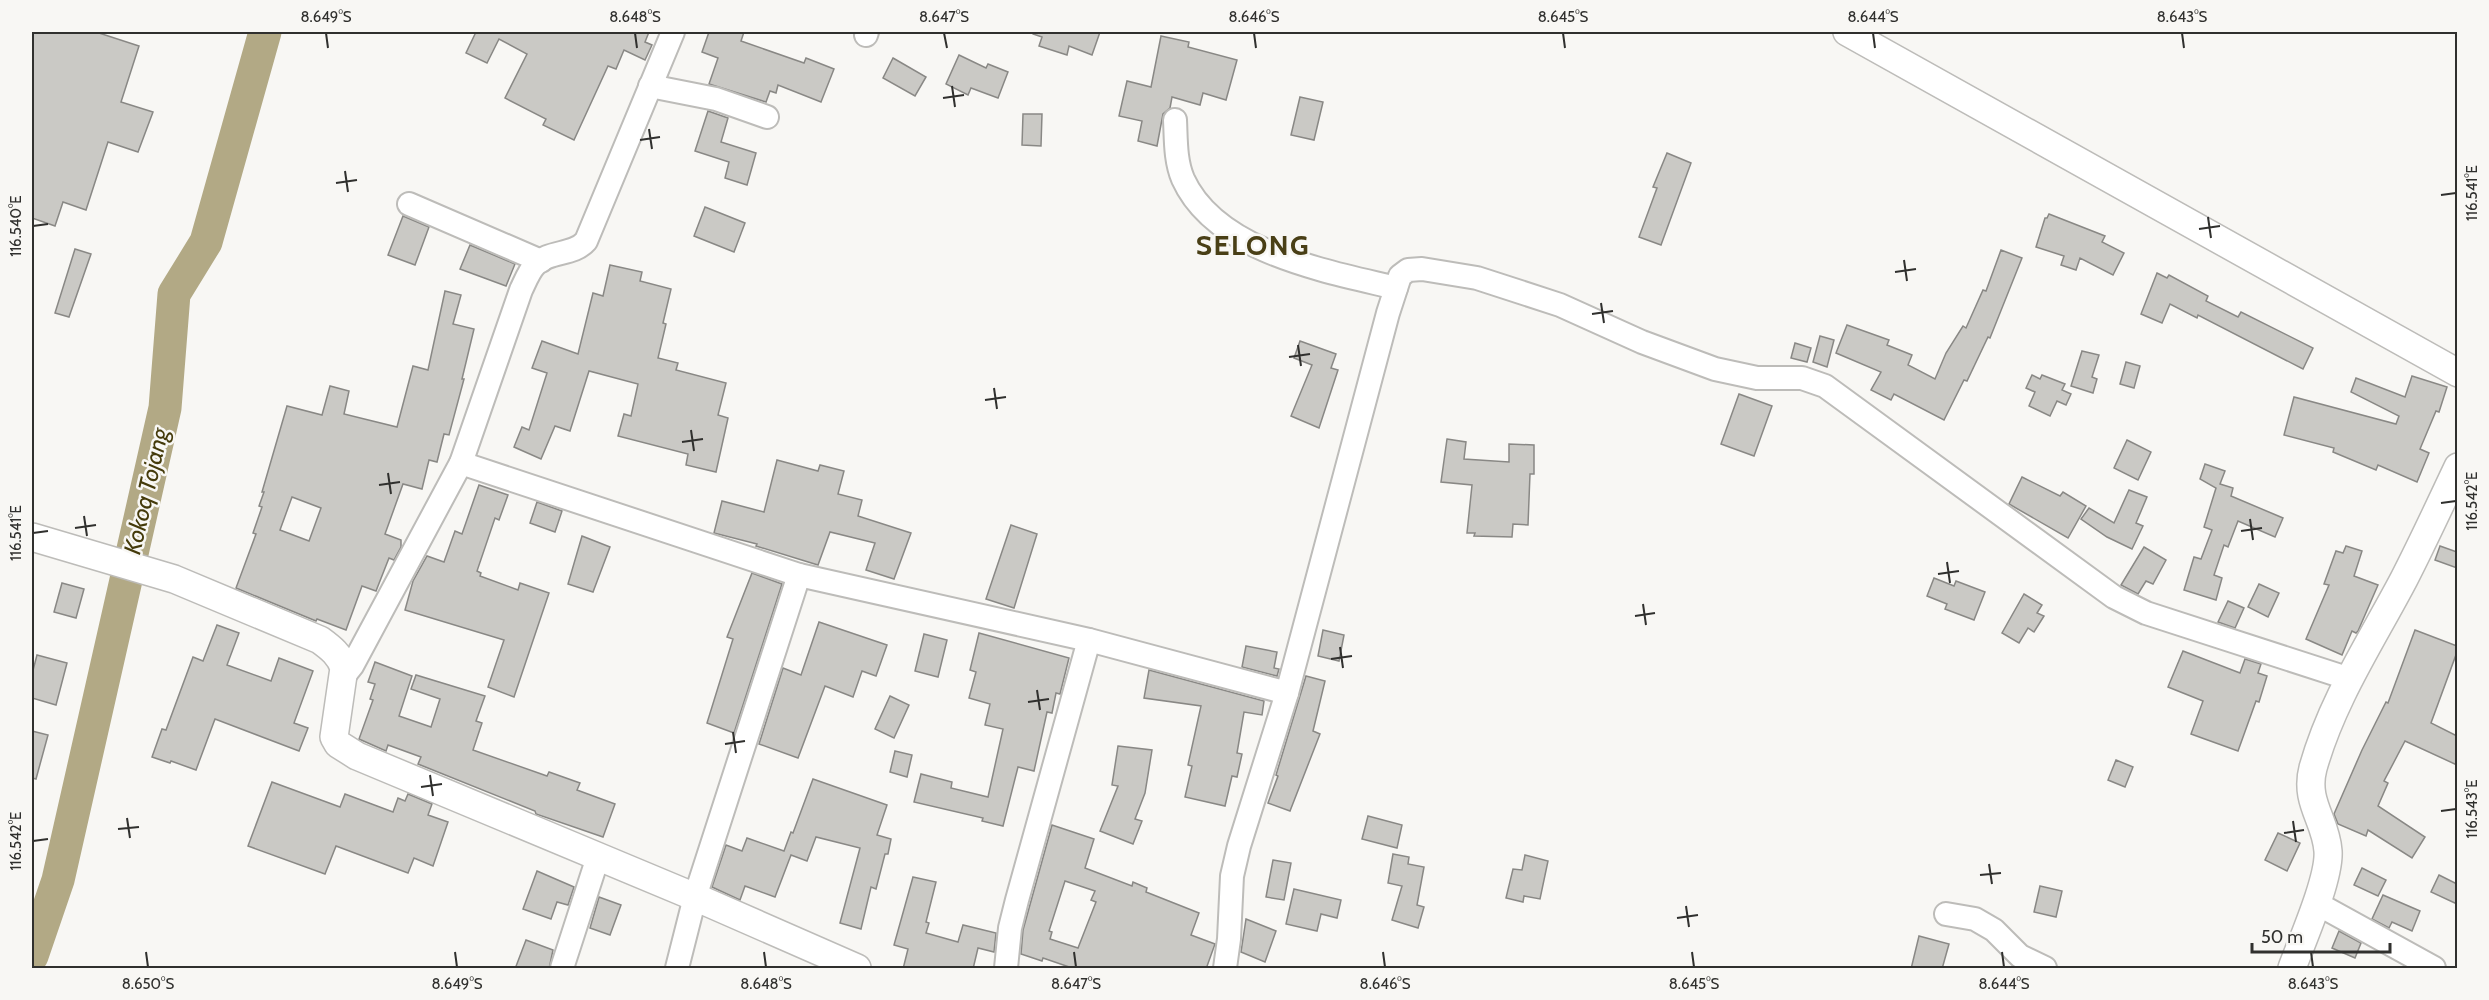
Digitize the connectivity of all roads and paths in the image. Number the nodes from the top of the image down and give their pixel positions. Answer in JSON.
{"nodes":[{"id":1,"x":673,"y":32,"type":"edge"},
{"id":2,"x":1847,"y":32,"type":"edge"},
{"id":3,"x":650,"y":86,"type":"junction"},
{"id":4,"x":767,"y":117,"type":"dead end"},
{"id":5,"x":1175,"y":120,"type":"dead end"},
{"id":6,"x":409,"y":204,"type":"dead end"},
{"id":7,"x":541,"y":261,"type":"junction"},
{"id":8,"x":1396,"y":288,"type":"junction"},
{"id":9,"x":2457,"y":373,"type":"edge"},
{"id":10,"x":461,"y":464,"type":"junction"},
{"id":11,"x":2457,"y":467,"type":"edge"},
{"id":12,"x":38,"y":542,"type":"edge"},
{"id":13,"x":800,"y":575,"type":"junction"},
{"id":14,"x":1089,"y":640,"type":"junction"},
{"id":15,"x":344,"y":676,"type":"junction"},
{"id":16,"x":2350,"y":679,"type":"junction"},
{"id":17,"x":1287,"y":693,"type":"junction"},
{"id":18,"x":598,"y":857,"type":"junction"},
{"id":19,"x":695,"y":897,"type":"junction"},
{"id":20,"x":2316,"y":903,"type":"junction"},
{"id":21,"x":1946,"y":914,"type":"dead end"},
{"id":22,"x":562,"y":969,"type":"edge"},
{"id":23,"x":677,"y":969,"type":"edge"},
{"id":24,"x":857,"y":969,"type":"edge"},
{"id":25,"x":1006,"y":969,"type":"edge"},
{"id":26,"x":1225,"y":969,"type":"edge"},
{"id":27,"x":2045,"y":969,"type":"edge"},
{"id":28,"x":2292,"y":969,"type":"edge"},
{"id":29,"x":2434,"y":969,"type":"edge"}],
"edges":[{"from":1,"to":3,"type":"street"},
{"from":2,"to":9,"type":"street"},
{"from":3,"to":4,"type":"street"},
{"from":3,"to":7,"type":"street"},
{"from":5,"to":8,"type":"street"},
{"from":6,"to":7,"type":"street"},
{"from":7,"to":10,"type":"street"},
{"from":8,"to":16,"type":"street"},
{"from":8,"to":17,"type":"street"},
{"from":10,"to":13,"type":"street"},
{"from":10,"to":15,"type":"street"},
{"from":11,"to":16,"type":"street"},
{"from":12,"to":15,"type":"street"},
{"from":13,"to":14,"type":"street"},
{"from":13,"to":19,"type":"street"},
{"from":14,"to":17,"type":"street"},
{"from":14,"to":25,"type":"street"},
{"from":15,"to":18,"type":"street"},
{"from":16,"to":20,"type":"street"},
{"from":17,"to":26,"type":"street"},
{"from":18,"to":19,"type":"street"},
{"from":18,"to":22,"type":"street"},
{"from":19,"to":23,"type":"street"},
{"from":19,"to":24,"type":"street"},
{"from":20,"to":28,"type":"street"},
{"from":20,"to":29,"type":"street"},
{"from":21,"to":27,"type":"street"}]}
